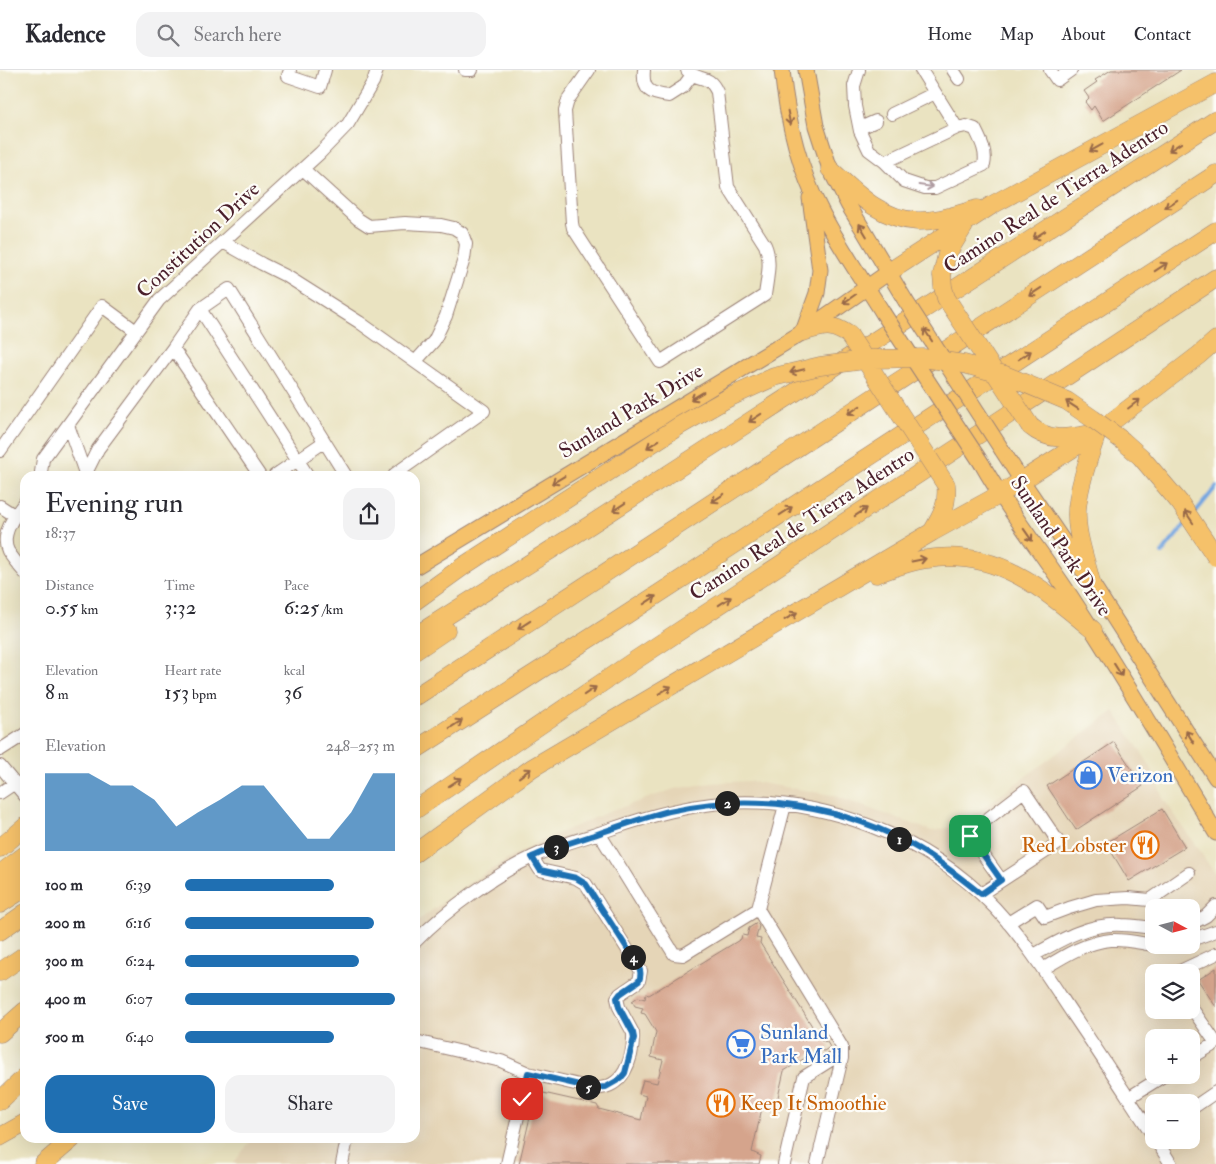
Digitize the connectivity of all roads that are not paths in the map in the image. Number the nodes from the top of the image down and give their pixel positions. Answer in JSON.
{"nodes":[{"id":1,"x":290,"y":70,"type":"edge"},
{"id":2,"x":325,"y":70,"type":"edge"},
{"id":3,"x":377,"y":70,"type":"edge"},
{"id":4,"x":465,"y":70,"type":"edge"},
{"id":5,"x":472,"y":70,"type":"edge"},
{"id":6,"x":590,"y":70,"type":"edge"},
{"id":7,"x":644,"y":70,"type":"edge"},
{"id":8,"x":782,"y":70,"type":"edge"},
{"id":9,"x":806,"y":70,"type":"edge"},
{"id":10,"x":859,"y":70,"type":"edge"},
{"id":11,"x":921,"y":70,"type":"edge"},
{"id":12,"x":1050,"y":70,"type":"edge"},
{"id":13,"x":1071,"y":70,"type":"edge"},
{"id":14,"x":690,"y":73,"type":"edge"},
{"id":15,"x":1216,"y":83,"type":"edge"},
{"id":16,"x":935,"y":93,"type":"junction"},
{"id":17,"x":892,"y":114,"type":"dead end"},
{"id":18,"x":1216,"y":120,"type":"edge"},
{"id":19,"x":876,"y":121,"type":"dead end"},
{"id":20,"x":860,"y":128,"type":"junction"},
{"id":21,"x":957,"y":128,"type":"junction"},
{"id":22,"x":886,"y":162,"type":"junction"},
{"id":23,"x":303,"y":169,"type":"junction"},
{"id":24,"x":830,"y":169,"type":"junction"},
{"id":25,"x":1214,"y":176,"type":"edge"},
{"id":26,"x":807,"y":179,"type":"junction"},
{"id":27,"x":992,"y":205,"type":"junction"},
{"id":28,"x":966,"y":222,"type":"junction"},
{"id":29,"x":1216,"y":231,"type":"edge"},
{"id":30,"x":223,"y":242,"type":"junction"},
{"id":31,"x":889,"y":272,"type":"junction"},
{"id":32,"x":1216,"y":278,"type":"edge"},
{"id":33,"x":866,"y":287,"type":"junction"},
{"id":34,"x":200,"y":308,"type":"junction"},
{"id":35,"x":136,"y":331,"type":"junction"},
{"id":36,"x":803,"y":332,"type":"junction"},
{"id":37,"x":1216,"y":340,"type":"edge"},
{"id":38,"x":173,"y":348,"type":"junction"},
{"id":39,"x":415,"y":362,"type":"junction"},
{"id":40,"x":68,"y":425,"type":"junction"},
{"id":41,"x":1097,"y":433,"type":"junction"},
{"id":42,"x":324,"y":442,"type":"junction"},
{"id":43,"x":0,"y":451,"type":"edge"},
{"id":44,"x":297,"y":460,"type":"junction"},
{"id":45,"x":41,"y":471,"type":"edge"},
{"id":46,"x":85,"y":471,"type":"edge"},
{"id":47,"x":88,"y":471,"type":"edge"},
{"id":48,"x":257,"y":471,"type":"edge"},
{"id":49,"x":281,"y":471,"type":"edge"},
{"id":50,"x":305,"y":471,"type":"edge"},
{"id":51,"x":343,"y":471,"type":"edge"},
{"id":52,"x":399,"y":471,"type":"edge"},
{"id":53,"x":1022,"y":481,"type":"junction"},
{"id":54,"x":999,"y":495,"type":"junction"},
{"id":55,"x":0,"y":506,"type":"edge"},
{"id":56,"x":20,"y":508,"type":"edge"},
{"id":57,"x":14,"y":515,"type":"junction"},
{"id":58,"x":590,"y":525,"type":"junction"},
{"id":59,"x":932,"y":532,"type":"junction"},
{"id":60,"x":1216,"y":557,"type":"edge"},
{"id":61,"x":420,"y":564,"type":"edge"},
{"id":62,"x":465,"y":565,"type":"junction"},
{"id":63,"x":20,"y":566,"type":"edge"},
{"id":64,"x":1091,"y":582,"type":"junction"},
{"id":65,"x":840,"y":587,"type":"junction"},
{"id":66,"x":420,"y":591,"type":"edge"},
{"id":67,"x":420,"y":597,"type":"edge"},
{"id":68,"x":1093,"y":630,"type":"junction"},
{"id":69,"x":420,"y":633,"type":"edge"},
{"id":70,"x":420,"y":647,"type":"edge"},
{"id":71,"x":420,"y":694,"type":"edge"},
{"id":72,"x":20,"y":737,"type":"edge"},
{"id":73,"x":420,"y":747,"type":"edge"},
{"id":74,"x":0,"y":750,"type":"edge"},
{"id":75,"x":0,"y":766,"type":"edge"},
{"id":76,"x":1216,"y":778,"type":"edge"},
{"id":77,"x":15,"y":783,"type":"junction"},
{"id":78,"x":20,"y":790,"type":"edge"},
{"id":79,"x":0,"y":793,"type":"edge"},
{"id":80,"x":785,"y":805,"type":"junction"},
{"id":81,"x":420,"y":806,"type":"edge"},
{"id":82,"x":20,"y":828,"type":"edge"},
{"id":83,"x":20,"y":830,"type":"edge"},
{"id":84,"x":599,"y":833,"type":"junction"},
{"id":85,"x":1216,"y":833,"type":"edge"},
{"id":86,"x":0,"y":840,"type":"edge"},
{"id":87,"x":0,"y":848,"type":"edge"},
{"id":88,"x":420,"y":849,"type":"edge"},
{"id":89,"x":532,"y":857,"type":"junction"},
{"id":90,"x":20,"y":859,"type":"edge"},
{"id":91,"x":1189,"y":873,"type":"dead end"},
{"id":92,"x":0,"y":874,"type":"edge"},
{"id":93,"x":20,"y":876,"type":"edge"},
{"id":94,"x":1001,"y":880,"type":"junction"},
{"id":95,"x":20,"y":891,"type":"edge"},
{"id":96,"x":0,"y":892,"type":"edge"},
{"id":97,"x":981,"y":894,"type":"junction"},
{"id":98,"x":0,"y":904,"type":"edge"},
{"id":99,"x":1216,"y":906,"type":"edge"},
{"id":100,"x":758,"y":909,"type":"junction"},
{"id":101,"x":20,"y":917,"type":"edge"},
{"id":102,"x":1200,"y":919,"type":"edge"},
{"id":103,"x":1008,"y":923,"type":"junction"},
{"id":104,"x":1145,"y":927,"type":"edge"},
{"id":105,"x":0,"y":931,"type":"edge"},
{"id":106,"x":1216,"y":931,"type":"edge"},
{"id":107,"x":420,"y":937,"type":"edge"},
{"id":108,"x":1200,"y":937,"type":"edge"},
{"id":109,"x":1145,"y":943,"type":"edge"},
{"id":110,"x":1216,"y":954,"type":"edge"},
{"id":111,"x":1034,"y":955,"type":"junction"},
{"id":112,"x":20,"y":958,"type":"edge"},
{"id":113,"x":1195,"y":964,"type":"edge"},
{"id":114,"x":1043,"y":969,"type":"junction"},
{"id":115,"x":0,"y":972,"type":"edge"},
{"id":116,"x":20,"y":1015,"type":"edge"},
{"id":117,"x":1199,"y":1019,"type":"edge"},
{"id":118,"x":0,"y":1033,"type":"edge"},
{"id":119,"x":420,"y":1042,"type":"edge"},
{"id":120,"x":1216,"y":1043,"type":"edge"},
{"id":121,"x":842,"y":1053,"type":"junction"},
{"id":122,"x":1200,"y":1053,"type":"edge"},
{"id":123,"x":528,"y":1073,"type":"junction"},
{"id":124,"x":20,"y":1081,"type":"edge"},
{"id":125,"x":1151,"y":1084,"type":"edge"},
{"id":126,"x":1216,"y":1092,"type":"edge"},
{"id":127,"x":20,"y":1093,"type":"edge"},
{"id":128,"x":1128,"y":1098,"type":"junction"},
{"id":129,"x":0,"y":1103,"type":"edge"},
{"id":130,"x":1200,"y":1103,"type":"edge"},
{"id":131,"x":1145,"y":1124,"type":"edge"},
{"id":132,"x":20,"y":1126,"type":"edge"},
{"id":133,"x":0,"y":1137,"type":"edge"},
{"id":134,"x":68,"y":1143,"type":"edge"},
{"id":135,"x":346,"y":1143,"type":"edge"},
{"id":136,"x":1162,"y":1149,"type":"edge"},
{"id":137,"x":44,"y":1164,"type":"edge"},
{"id":138,"x":342,"y":1164,"type":"edge"},
{"id":139,"x":506,"y":1164,"type":"edge"},
{"id":140,"x":784,"y":1164,"type":"edge"},
{"id":141,"x":817,"y":1164,"type":"edge"},
{"id":142,"x":1171,"y":1164,"type":"edge"}],
"edges":[{"from":1,"to":2,"type":"street"},
{"from":3,"to":23,"type":"street","name":"Constitution Drive"},
{"from":4,"to":5,"type":"street"},
{"from":6,"to":14,"type":"street"},
{"from":7,"to":14,"type":"street"},
{"from":8,"to":26,"type":"main road","name":"Sunland Park Drive","one_way":true},
{"from":9,"to":24,"type":"main road","name":"Sunland Park Drive"},
{"from":10,"to":20,"type":"street"},
{"from":11,"to":16,"type":"street"},
{"from":12,"to":13,"type":"street"},
{"from":15,"to":27,"type":"highway","one_way":true},
{"from":16,"to":17,"type":"street"},
{"from":16,"to":21,"type":"street"},
{"from":18,"to":58,"type":"highway","name":"Camino Real de Tierra Adentro","one_way":true},
{"from":19,"to":20,"type":"street"},
{"from":20,"to":22,"type":"street"},
{"from":21,"to":22,"type":"street"},
{"from":22,"to":21,"type":"street","one_way":true},
{"from":23,"to":30,"type":"street","name":"Constitution Drive"},
{"from":23,"to":39,"type":"street"},
{"from":24,"to":27,"type":"highway"},
{"from":31,"to":24,"type":"main road","name":"Sunland Park Drive","one_way":true},
{"from":25,"to":71,"type":"highway","one_way":true},
{"from":26,"to":33,"type":"main road","name":"Sunland Park Drive"},
{"from":26,"to":36,"type":"main road"},
{"from":27,"to":28,"type":"highway"},
{"from":28,"to":31,"type":"highway"},
{"from":28,"to":41,"type":"highway","bridge":true},
{"from":73,"to":29,"type":"highway","one_way":true},
{"from":30,"to":35,"type":"street","name":"Constitution Drive"},
{"from":30,"to":39,"type":"street"},
{"from":31,"to":33,"type":"main road","name":"Sunland Park Drive"},
{"from":53,"to":31,"type":"main road","name":"Sunland Park Drive","one_way":true,"bridge":true},
{"from":81,"to":32,"type":"highway","name":"Camino Real de Tierra Adentro","one_way":true},
{"from":33,"to":36,"type":"main road","name":"Sunland Park Drive","one_way":true},
{"from":33,"to":54,"type":"main road","name":"Sunland Park Drive","bridge":true},
{"from":34,"to":38,"type":"street"},
{"from":34,"to":42,"type":"street"},
{"from":34,"to":44,"type":"street"},
{"from":35,"to":40,"type":"street","name":"Constitution Drive"},
{"from":35,"to":43,"type":"street"},
{"from":36,"to":59,"type":"highway","bridge":true},
{"from":36,"to":61,"type":"main road","name":"Sunland Park Drive","one_way":true},
{"from":41,"to":37,"type":"highway","one_way":true},
{"from":38,"to":47,"type":"street"},
{"from":38,"to":48,"type":"street"},
{"from":39,"to":52,"type":"street"},
{"from":40,"to":45,"type":"street","name":"Constitution Drive"},
{"from":40,"to":46,"type":"street"},
{"from":41,"to":53,"type":"highway"},
{"from":41,"to":64,"type":"highway"},
{"from":42,"to":44,"type":"street"},
{"from":42,"to":51,"type":"street"},
{"from":44,"to":49,"type":"street"},
{"from":44,"to":50,"type":"street"},
{"from":53,"to":54,"type":"highway"},
{"from":53,"to":64,"type":"main road","name":"Sunland Park Drive"},
{"from":54,"to":59,"type":"highway"},
{"from":54,"to":68,"type":"main road","name":"Sunland Park Drive","one_way":true},
{"from":55,"to":57,"type":"street"},
{"from":56,"to":57,"type":"street"},
{"from":57,"to":63,"type":"street"},
{"from":58,"to":69,"type":"highway","name":"Camino Real de Tierra Adentro"},
{"from":58,"to":70,"type":"highway"},
{"from":59,"to":65,"type":"highway"},
{"from":60,"to":62,"type":"highway","one_way":true,"bridge":true},
{"from":62,"to":66,"type":"highway"},
{"from":62,"to":67,"type":"highway"},
{"from":76,"to":64,"type":"main road","name":"Sunland Park Drive","one_way":true},
{"from":65,"to":68,"type":"highway","one_way":true},
{"from":88,"to":65,"type":"highway","one_way":true},
{"from":68,"to":85,"type":"main road","name":"Sunland Park Drive","one_way":true},
{"from":72,"to":74,"type":"street"},
{"from":75,"to":77,"type":"street"},
{"from":77,"to":78,"type":"street"},
{"from":77,"to":79,"type":"street"},
{"from":80,"to":84,"type":"street"},
{"from":80,"to":97,"type":"street"},
{"from":80,"to":100,"type":"street"},
{"from":82,"to":86,"type":"main road"},
{"from":83,"to":87,"type":"highway"},
{"from":84,"to":89,"type":"street"},
{"from":84,"to":100,"type":"street"},
{"from":89,"to":107,"type":"street"},
{"from":89,"to":123,"type":"street"},
{"from":90,"to":92,"type":"highway"},
{"from":91,"to":103,"type":"street"},
{"from":93,"to":96,"type":"highway"},
{"from":94,"to":94,"type":"street"},
{"from":94,"to":97,"type":"street"},
{"from":95,"to":98,"type":"highway"},
{"from":97,"to":103,"type":"street"},
{"from":99,"to":102,"type":"street"},
{"from":100,"to":121,"type":"street"},
{"from":101,"to":105,"type":"highway"},
{"from":103,"to":111,"type":"street"},
{"from":104,"to":111,"type":"street"},
{"from":106,"to":108,"type":"street"},
{"from":109,"to":114,"type":"street"},
{"from":110,"to":113,"type":"street"},
{"from":111,"to":114,"type":"street"},
{"from":112,"to":115,"type":"highway"},
{"from":114,"to":128,"type":"street"},
{"from":116,"to":118,"type":"highway"},
{"from":117,"to":120,"type":"street"},
{"from":119,"to":123,"type":"street"},
{"from":120,"to":122,"type":"street"},
{"from":121,"to":140,"type":"street"},
{"from":121,"to":141,"type":"street"},
{"from":123,"to":139,"type":"street"},
{"from":124,"to":129,"type":"highway"},
{"from":125,"to":128,"type":"street"},
{"from":126,"to":130,"type":"street"},
{"from":127,"to":129,"type":"highway"},
{"from":128,"to":131,"type":"street"},
{"from":132,"to":133,"type":"highway"},
{"from":134,"to":137,"type":"highway"},
{"from":135,"to":138,"type":"street"},
{"from":136,"to":142,"type":"street"}]}
